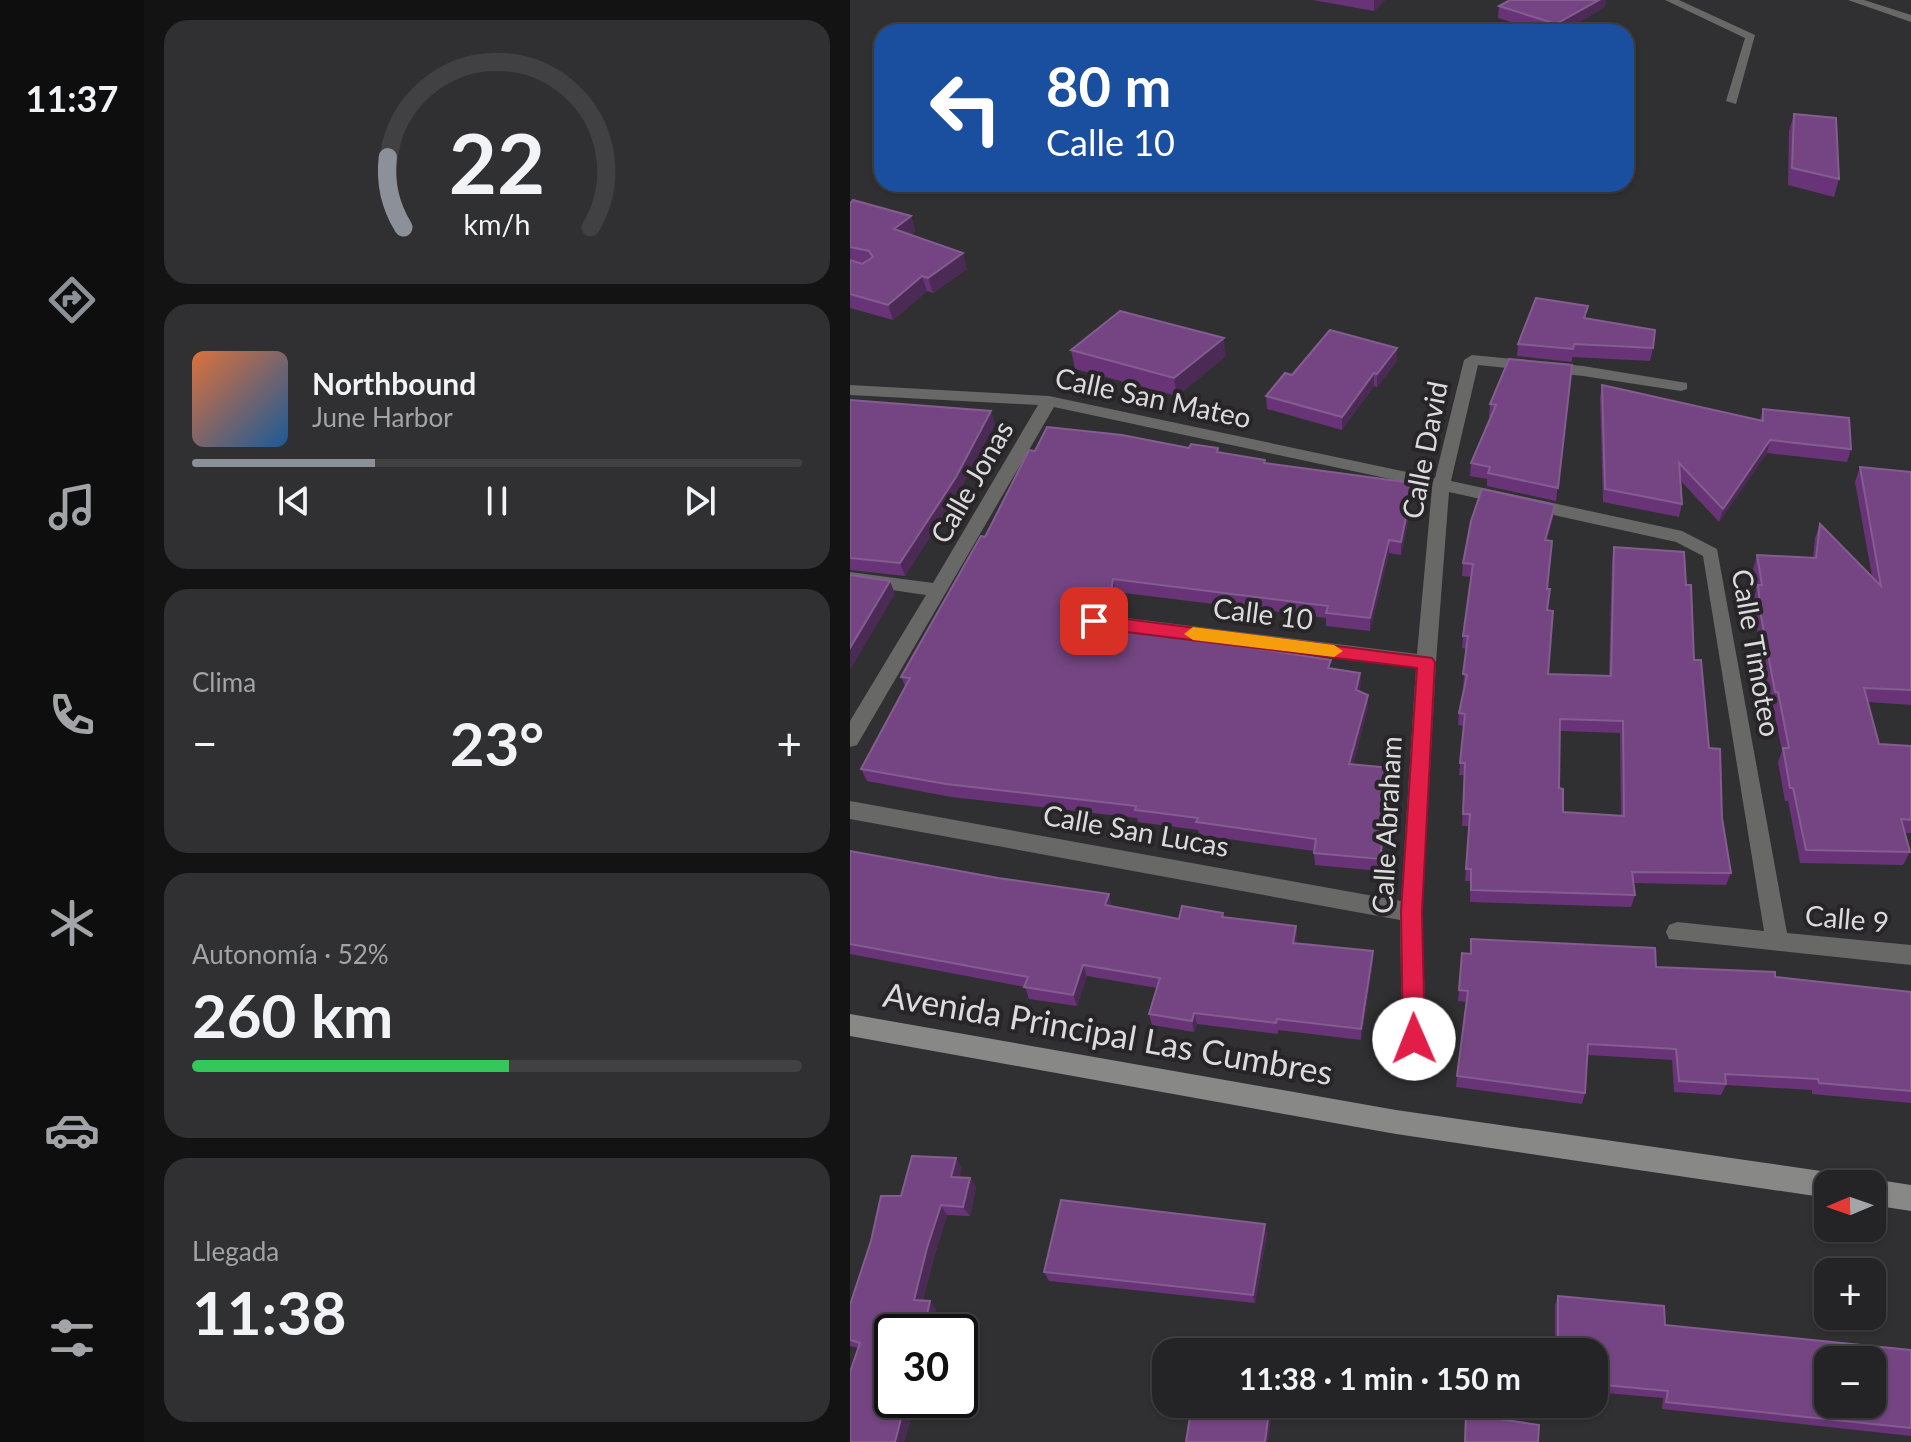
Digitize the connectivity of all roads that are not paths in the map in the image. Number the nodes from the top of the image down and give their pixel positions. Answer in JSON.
{"nodes":[{"id":1,"x":1670,"y":0,"type":"edge"},
{"id":2,"x":1853,"y":0,"type":"edge"},
{"id":3,"x":1911,"y":19,"type":"edge"},
{"id":4,"x":1732,"y":101,"type":"dead end"},
{"id":5,"x":1681,"y":386,"type":"dead end"},
{"id":6,"x":850,"y":390,"type":"edge"},
{"id":7,"x":1049,"y":401,"type":"junction"},
{"id":8,"x":1441,"y":486,"type":"junction"},
{"id":9,"x":850,"y":578,"type":"edge"},
{"id":10,"x":940,"y":590,"type":"junction"},
{"id":11,"x":1094,"y":621,"type":"edge"},
{"id":12,"x":1426,"y":662,"type":"junction"},
{"id":13,"x":850,"y":739,"type":"edge"},
{"id":14,"x":850,"y":810,"type":"edge"},
{"id":15,"x":1411,"y":912,"type":"junction"},
{"id":16,"x":1677,"y":932,"type":"dead end"},
{"id":17,"x":1777,"y":943,"type":"junction"},
{"id":18,"x":1911,"y":955,"type":"edge"},
{"id":19,"x":850,"y":1025,"type":"edge"},
{"id":20,"x":1414,"y":1039,"type":"dead end"},
{"id":21,"x":1814,"y":1183,"type":"edge"},
{"id":22,"x":1886,"y":1194,"type":"edge"},
{"id":23,"x":1911,"y":1198,"type":"edge"}],
"edges":[{"from":1,"to":4,"type":"street"},
{"from":2,"to":3,"type":"street"},
{"from":5,"to":8,"type":"street","name":"Calle David"},
{"from":6,"to":7,"type":"street","name":"Calle San Mateo"},
{"from":7,"to":8,"type":"street","name":"Calle San Mateo"},
{"from":7,"to":10,"type":"street","name":"Calle Jonas"},
{"from":8,"to":12,"type":"street","name":"Calle David"},
{"from":8,"to":17,"type":"street","name":"Calle Timoteo"},
{"from":9,"to":10,"type":"street"},
{"from":10,"to":13,"type":"street"},
{"from":11,"to":12,"type":"street","name":"Calle 10"},
{"from":12,"to":15,"type":"street","name":"Calle Abraham"},
{"from":14,"to":15,"type":"street","name":"Calle San Lucas"},
{"from":15,"to":20,"type":"street","name":"Calle Abraham"},
{"from":16,"to":17,"type":"street"},
{"from":17,"to":18,"type":"street","name":"Calle 9"},
{"from":19,"to":21,"type":"street","name":"Avenida Principal Las Cumbres"},
{"from":22,"to":23,"type":"street"}]}
